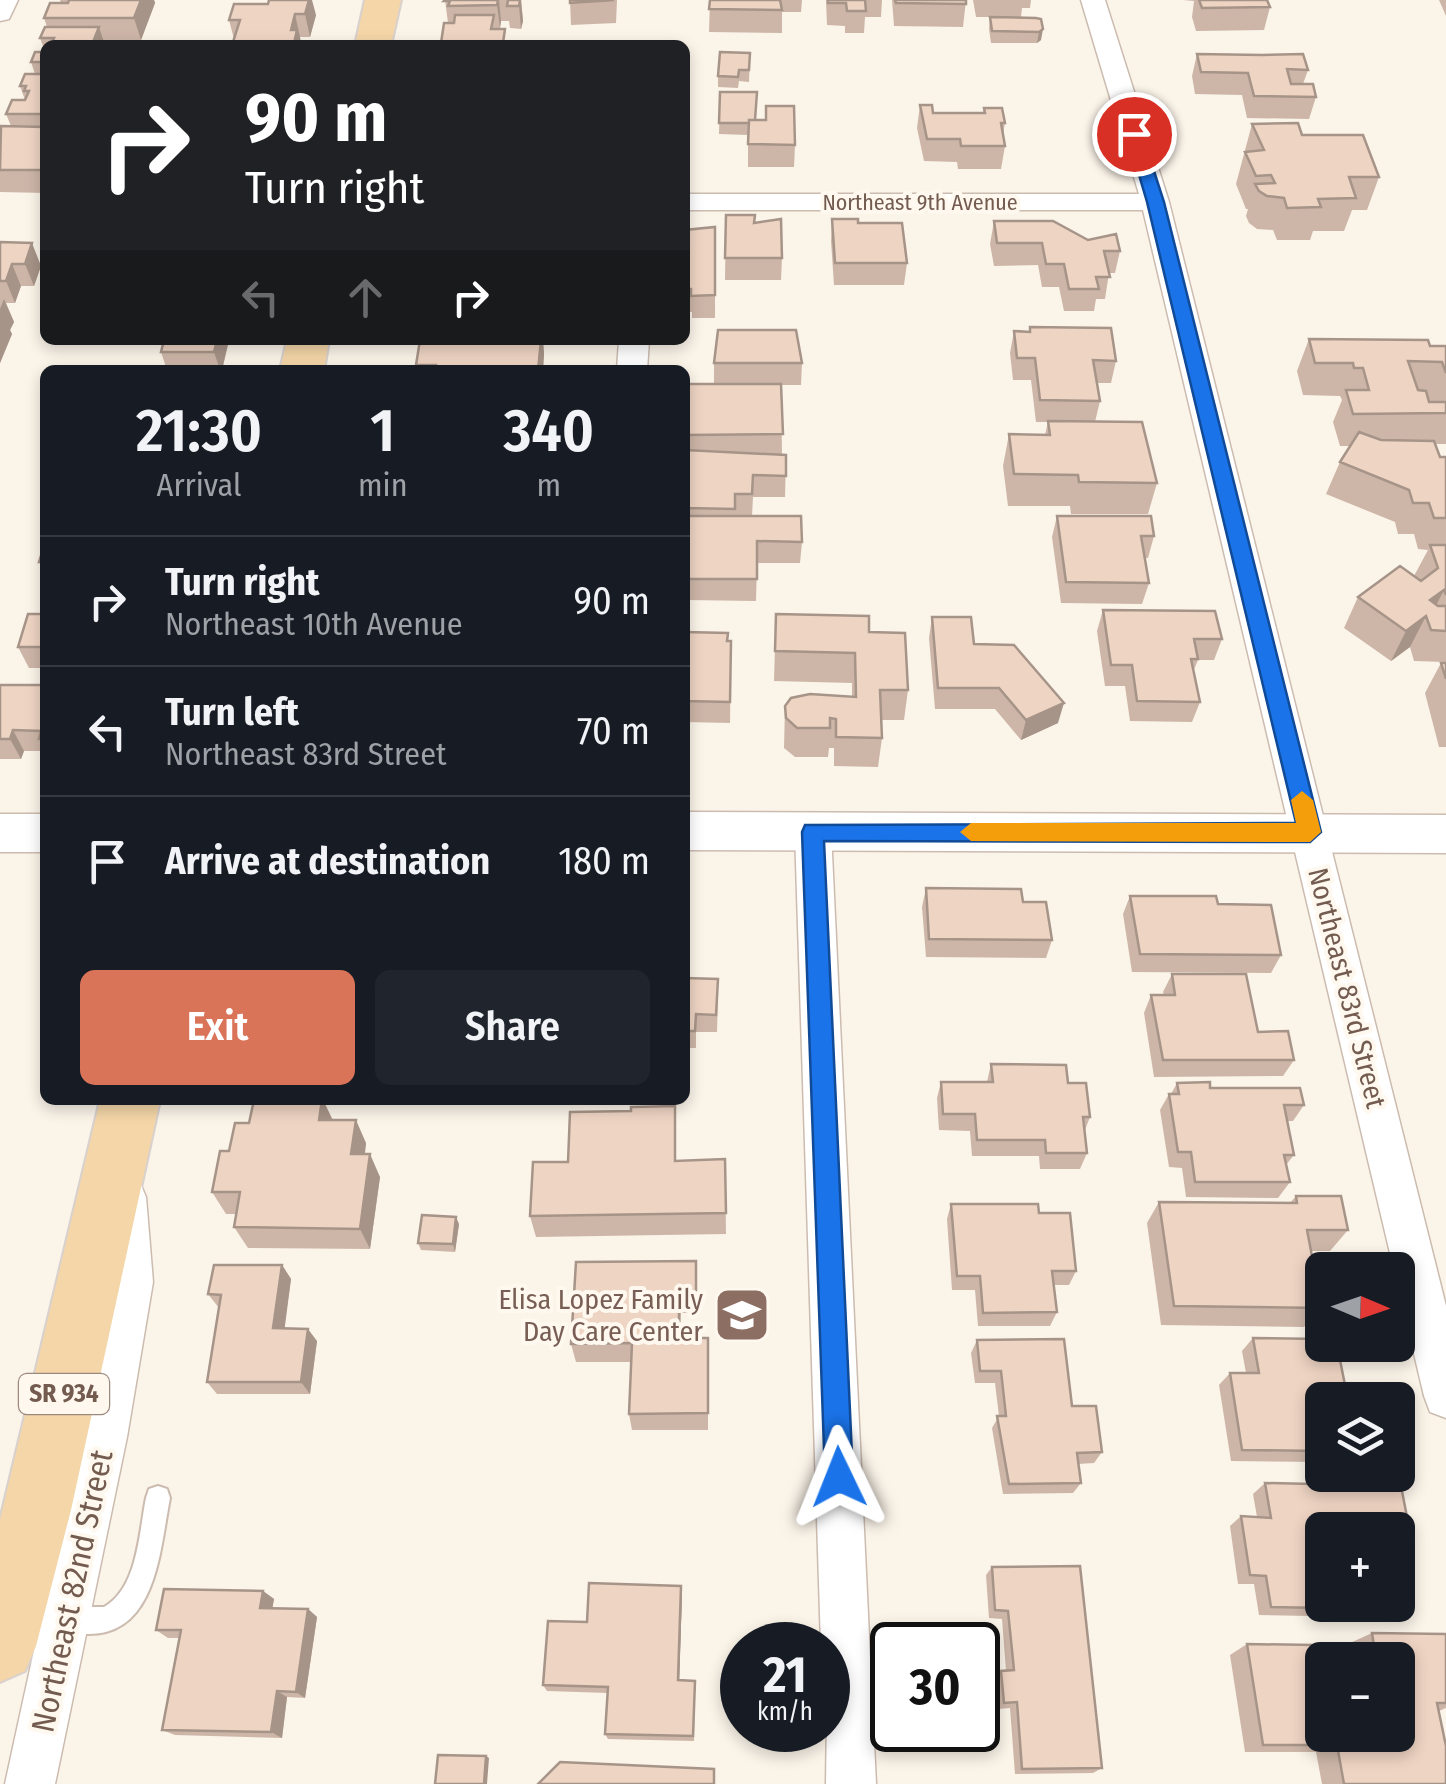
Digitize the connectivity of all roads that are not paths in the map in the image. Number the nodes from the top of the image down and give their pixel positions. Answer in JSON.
{"nodes":[{"id":1,"x":6,"y":0,"type":"edge"},
{"id":2,"x":383,"y":0,"type":"edge"},
{"id":3,"x":1093,"y":0,"type":"edge"},
{"id":4,"x":0,"y":14,"type":"edge"},
{"id":5,"x":374,"y":40,"type":"edge"},
{"id":6,"x":690,"y":202,"type":"edge"},
{"id":7,"x":1155,"y":202,"type":"junction"},
{"id":8,"x":690,"y":831,"type":"edge"},
{"id":9,"x":813,"y":832,"type":"junction"},
{"id":10,"x":1310,"y":832,"type":"junction"},
{"id":11,"x":40,"y":833,"type":"edge"},
{"id":12,"x":0,"y":834,"type":"edge"},
{"id":13,"x":1446,"y":834,"type":"edge"},
{"id":14,"x":126,"y":1120,"type":"edge"},
{"id":15,"x":1446,"y":1396,"type":"edge"},
{"id":16,"x":158,"y":1498,"type":"dead end"},
{"id":17,"x":67,"y":1620,"type":"junction"},
{"id":18,"x":0,"y":1646,"type":"edge"},
{"id":19,"x":30,"y":1784,"type":"edge"},
{"id":20,"x":851,"y":1784,"type":"edge"}],
"edges":[{"from":1,"to":4,"type":"street"},
{"from":2,"to":5,"type":"main road"},
{"from":3,"to":7,"type":"street","name":"Northeast 83rd Street"},
{"from":6,"to":7,"type":"street","name":"Northeast 9th Avenue"},
{"from":7,"to":10,"type":"street","name":"Northeast 83rd Street"},
{"from":8,"to":9,"type":"street"},
{"from":9,"to":10,"type":"street"},
{"from":9,"to":20,"type":"street"},
{"from":10,"to":13,"type":"street"},
{"from":10,"to":15,"type":"street","name":"Northeast 83rd Street"},
{"from":11,"to":12,"type":"street"},
{"from":14,"to":17,"type":"street","name":"Northeast 82nd Street"},
{"from":14,"to":18,"type":"main road","number":"SR 934"},
{"from":16,"to":17,"type":"lane"},
{"from":17,"to":19,"type":"street","name":"Northeast 82nd Street"}]}
